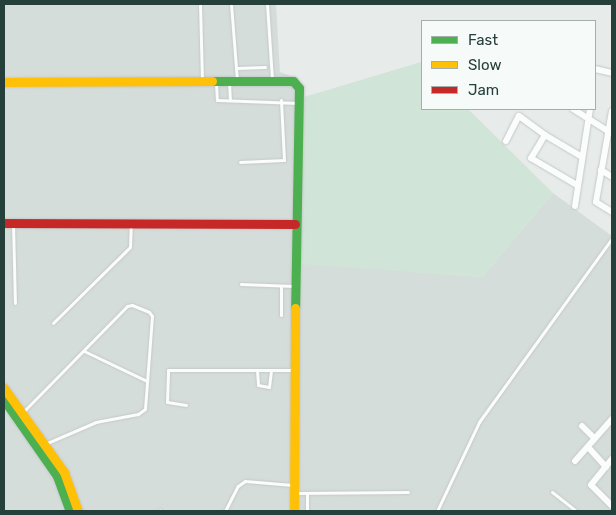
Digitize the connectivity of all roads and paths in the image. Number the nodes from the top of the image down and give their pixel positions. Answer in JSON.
{"nodes":[{"id":1,"x":200,"y":4,"type":"edge"},
{"id":2,"x":231,"y":4,"type":"edge"},
{"id":3,"x":267,"y":4,"type":"edge"},
{"id":4,"x":265,"y":67,"type":"dead end"},
{"id":5,"x":237,"y":68,"type":"junction"},
{"id":6,"x":596,"y":69,"type":"edge"},
{"id":7,"x":612,"y":73,"type":"edge"},
{"id":8,"x":4,"y":82,"type":"edge"},
{"id":9,"x":202,"y":82,"type":"junction"},
{"id":10,"x":216,"y":82,"type":"junction"},
{"id":11,"x":233,"y":82,"type":"junction"},
{"id":12,"x":272,"y":82,"type":"junction"},
{"id":13,"x":230,"y":100,"type":"junction"},
{"id":14,"x":281,"y":100,"type":"junction"},
{"id":15,"x":299,"y":103,"type":"junction"},
{"id":16,"x":575,"y":110,"type":"edge"},
{"id":17,"x":590,"y":110,"type":"edge"},
{"id":18,"x":612,"y":111,"type":"edge"},
{"id":19,"x":588,"y":118,"type":"junction"},
{"id":20,"x":610,"y":132,"type":"edge"},
{"id":21,"x":545,"y":135,"type":"junction"},
{"id":22,"x":506,"y":141,"type":"dead end"},
{"id":23,"x":582,"y":158,"type":"junction"},
{"id":24,"x":240,"y":162,"type":"dead end"},
{"id":25,"x":601,"y":170,"type":"junction"},
{"id":26,"x":612,"y":177,"type":"edge"},
{"id":27,"x":577,"y":185,"type":"junction"},
{"id":28,"x":575,"y":206,"type":"dead end"},
{"id":29,"x":612,"y":212,"type":"edge"},
{"id":30,"x":8,"y":223,"type":"edge"},
{"id":31,"x":131,"y":223,"type":"junction"},
{"id":32,"x":295,"y":224,"type":"junction"},
{"id":33,"x":612,"y":238,"type":"edge"},
{"id":34,"x":241,"y":284,"type":"dead end"},
{"id":35,"x":281,"y":286,"type":"junction"},
{"id":36,"x":295,"y":286,"type":"junction"},
{"id":37,"x":15,"y":303,"type":"dead end"},
{"id":38,"x":281,"y":314,"type":"dead end"},
{"id":39,"x":53,"y":324,"type":"dead end"},
{"id":40,"x":84,"y":350,"type":"junction"},
{"id":41,"x":257,"y":370,"type":"junction"},
{"id":42,"x":271,"y":370,"type":"junction"},
{"id":43,"x":294,"y":370,"type":"junction"},
{"id":44,"x":147,"y":381,"type":"junction"},
{"id":45,"x":4,"y":388,"type":"edge"},
{"id":46,"x":4,"y":400,"type":"edge"},
{"id":47,"x":186,"y":405,"type":"dead end"},
{"id":48,"x":22,"y":413,"type":"junction"},
{"id":49,"x":612,"y":419,"type":"edge"},
{"id":50,"x":582,"y":426,"type":"dead end"},
{"id":51,"x":595,"y":439,"type":"junction"},
{"id":52,"x":44,"y":444,"type":"junction"},
{"id":53,"x":588,"y":447,"type":"junction"},
{"id":54,"x":612,"y":460,"type":"edge"},
{"id":55,"x":576,"y":461,"type":"dead end"},
{"id":56,"x":606,"y":467,"type":"junction"},
{"id":57,"x":60,"y":474,"type":"junction"},
{"id":58,"x":294,"y":489,"type":"junction"},
{"id":59,"x":408,"y":492,"type":"dead end"},
{"id":60,"x":552,"y":492,"type":"dead end"},
{"id":61,"x":307,"y":493,"type":"junction"},
{"id":62,"x":612,"y":506,"type":"edge"},
{"id":63,"x":70,"y":511,"type":"edge"},
{"id":64,"x":78,"y":511,"type":"edge"},
{"id":65,"x":225,"y":511,"type":"edge"},
{"id":66,"x":294,"y":511,"type":"edge"},
{"id":67,"x":308,"y":511,"type":"edge"},
{"id":68,"x":437,"y":511,"type":"edge"},
{"id":69,"x":576,"y":511,"type":"edge"}],
"edges":[{"from":1,"to":9,"type":"lane"},
{"from":2,"to":5,"type":"lane"},
{"from":3,"to":12,"type":"lane"},
{"from":4,"to":5,"type":"lane"},
{"from":5,"to":11,"type":"lane"},
{"from":6,"to":7,"type":"street"},
{"from":8,"to":9,"type":"street"},
{"from":9,"to":10,"type":"street"},
{"from":10,"to":11,"type":"street"},
{"from":10,"to":13,"type":"lane"},
{"from":11,"to":12,"type":"street"},
{"from":11,"to":13,"type":"lane"},
{"from":12,"to":15,"type":"street"},
{"from":13,"to":14,"type":"lane"},
{"from":14,"to":15,"type":"lane"},
{"from":14,"to":24,"type":"lane"},
{"from":15,"to":32,"type":"street"},
{"from":16,"to":19,"type":"street"},
{"from":17,"to":19,"type":"street"},
{"from":18,"to":20,"type":"street"},
{"from":19,"to":20,"type":"street"},
{"from":19,"to":23,"type":"street"},
{"from":20,"to":25,"type":"street"},
{"from":21,"to":22,"type":"street"},
{"from":21,"to":23,"type":"street"},
{"from":21,"to":27,"type":"street"},
{"from":23,"to":27,"type":"street"},
{"from":25,"to":26,"type":"street"},
{"from":25,"to":29,"type":"street"},
{"from":27,"to":28,"type":"street"},
{"from":30,"to":31,"type":"street"},
{"from":30,"to":37,"type":"lane"},
{"from":31,"to":32,"type":"street"},
{"from":31,"to":39,"type":"lane"},
{"from":32,"to":36,"type":"street"},
{"from":33,"to":68,"type":"lane"},
{"from":34,"to":35,"type":"lane"},
{"from":35,"to":36,"type":"lane"},
{"from":35,"to":38,"type":"lane"},
{"from":36,"to":43,"type":"street"},
{"from":40,"to":44,"type":"lane"},
{"from":40,"to":44,"type":"lane"},
{"from":40,"to":48,"type":"lane"},
{"from":41,"to":42,"type":"lane"},
{"from":41,"to":42,"type":"lane"},
{"from":41,"to":47,"type":"lane"},
{"from":42,"to":43,"type":"lane"},
{"from":43,"to":58,"type":"street"},
{"from":44,"to":52,"type":"lane"},
{"from":45,"to":48,"type":"street"},
{"from":46,"to":57,"type":"street"},
{"from":48,"to":52,"type":"street"},
{"from":49,"to":51,"type":"street"},
{"from":50,"to":51,"type":"street"},
{"from":51,"to":53,"type":"street"},
{"from":52,"to":57,"type":"street"},
{"from":53,"to":55,"type":"street"},
{"from":53,"to":56,"type":"street"},
{"from":54,"to":56,"type":"street"},
{"from":56,"to":62,"type":"street"},
{"from":57,"to":63,"type":"street"},
{"from":57,"to":64,"type":"street"},
{"from":58,"to":61,"type":"lane"},
{"from":58,"to":65,"type":"lane"},
{"from":58,"to":66,"type":"street"},
{"from":59,"to":61,"type":"lane"},
{"from":60,"to":69,"type":"lane"},
{"from":61,"to":67,"type":"lane"}]}
